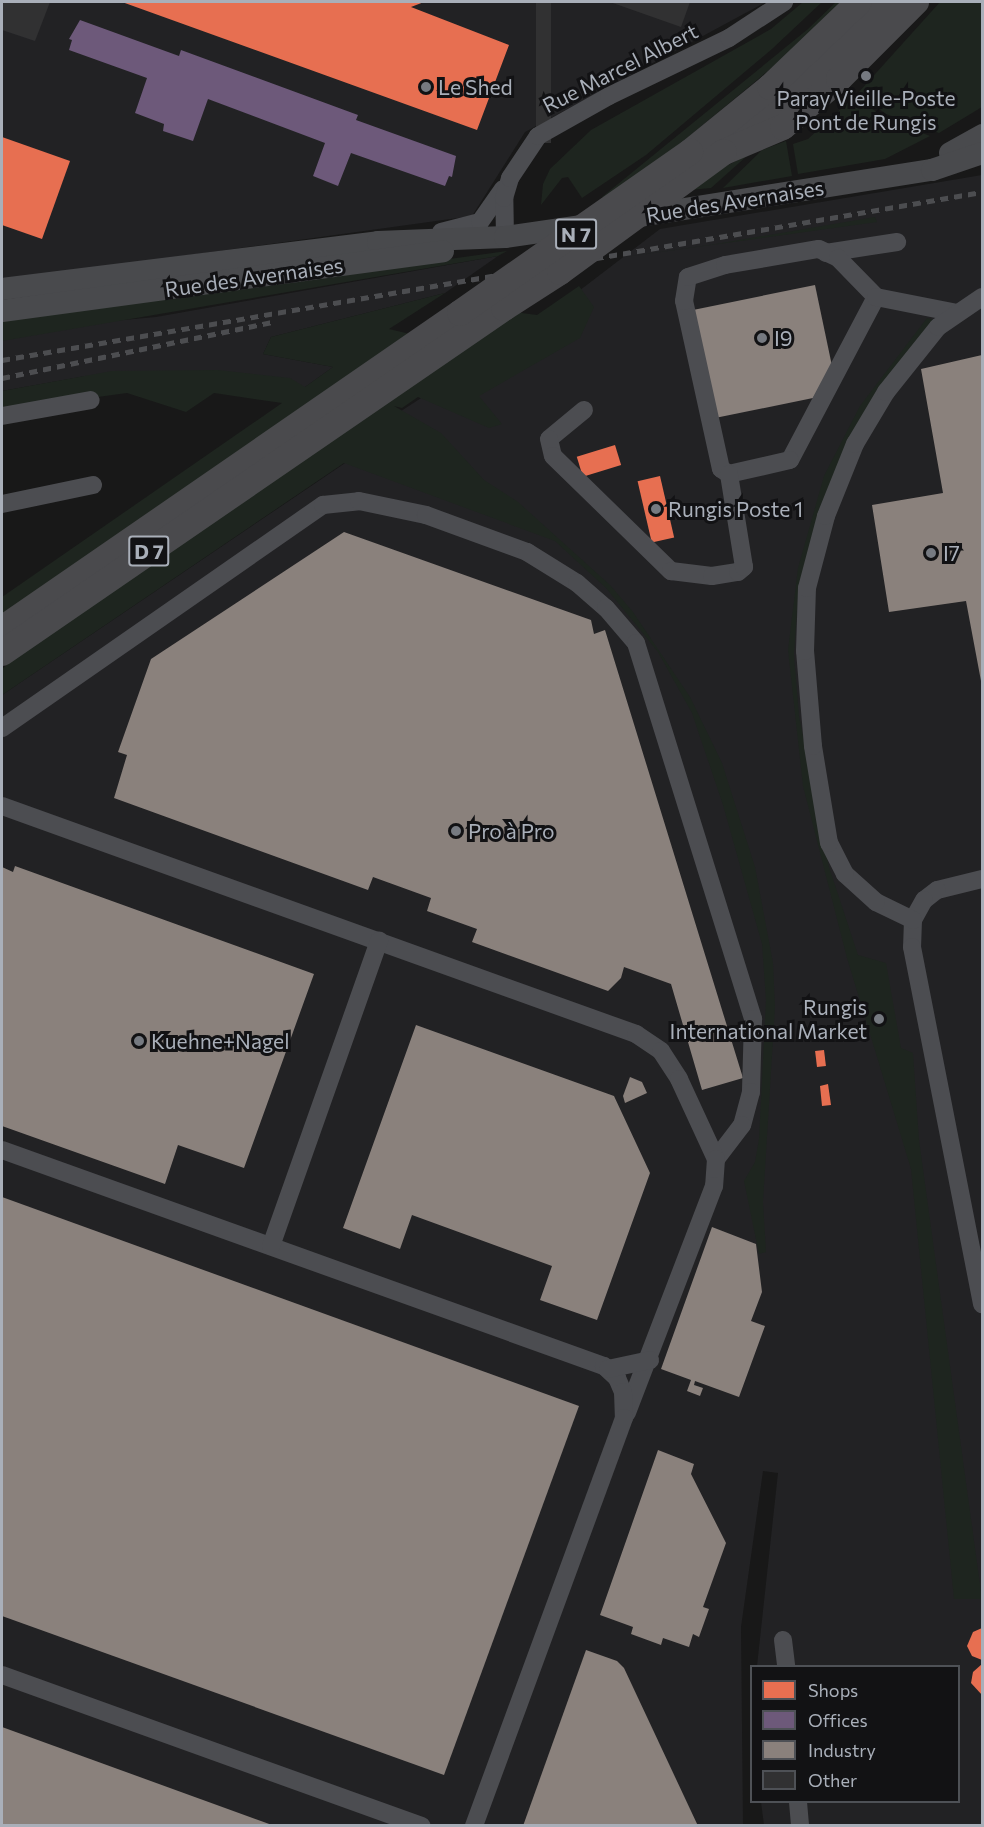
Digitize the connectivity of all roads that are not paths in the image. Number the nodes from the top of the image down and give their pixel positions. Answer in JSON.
{"nodes":[{"id":1,"x":784,"y":2,"type":"edge"},
{"id":2,"x":859,"y":2,"type":"edge"},
{"id":3,"x":890,"y":2,"type":"edge"},
{"id":4,"x":916,"y":2,"type":"edge"},
{"id":5,"x":982,"y":135,"type":"edge"},
{"id":6,"x":724,"y":152,"type":"junction"},
{"id":7,"x":982,"y":153,"type":"edge"},
{"id":8,"x":894,"y":175,"type":"junction"},
{"id":9,"x":510,"y":178,"type":"junction"},
{"id":10,"x":506,"y":237,"type":"junction"},
{"id":11,"x":380,"y":242,"type":"junction"},
{"id":12,"x":897,"y":242,"type":"dead end"},
{"id":13,"x":826,"y":253,"type":"junction"},
{"id":14,"x":2,"y":289,"type":"edge"},
{"id":15,"x":876,"y":297,"type":"junction"},
{"id":16,"x":982,"y":297,"type":"edge"},
{"id":17,"x":2,"y":311,"type":"edge"},
{"id":18,"x":957,"y":313,"type":"junction"},
{"id":19,"x":91,"y":400,"type":"dead end"},
{"id":20,"x":584,"y":410,"type":"dead end"},
{"id":21,"x":2,"y":416,"type":"edge"},
{"id":22,"x":286,"y":446,"type":"junction"},
{"id":23,"x":729,"y":474,"type":"junction"},
{"id":24,"x":93,"y":485,"type":"dead end"},
{"id":25,"x":2,"y":504,"type":"edge"},
{"id":26,"x":2,"y":629,"type":"edge"},
{"id":27,"x":2,"y":653,"type":"edge"},
{"id":28,"x":2,"y":728,"type":"edge"},
{"id":29,"x":2,"y":806,"type":"edge"},
{"id":30,"x":982,"y":879,"type":"edge"},
{"id":31,"x":913,"y":920,"type":"junction"},
{"id":32,"x":379,"y":941,"type":"junction"},
{"id":33,"x":2,"y":1150,"type":"edge"},
{"id":34,"x":716,"y":1159,"type":"junction"},
{"id":35,"x":271,"y":1246,"type":"junction"},
{"id":36,"x":982,"y":1304,"type":"edge"},
{"id":37,"x":650,"y":1360,"type":"junction"},
{"id":38,"x":608,"y":1369,"type":"junction"},
{"id":39,"x":624,"y":1418,"type":"junction"},
{"id":40,"x":783,"y":1640,"type":"dead end"},
{"id":41,"x":786,"y":1665,"type":"edge"},
{"id":42,"x":2,"y":1675,"type":"edge"},
{"id":43,"x":798,"y":1803,"type":"edge"},
{"id":44,"x":422,"y":1826,"type":"edge"},
{"id":45,"x":474,"y":1826,"type":"edge"},
{"id":46,"x":800,"y":1826,"type":"edge"}],
"edges":[{"from":1,"to":9,"type":"street","name":"Rue Marcel Albert"},
{"from":2,"to":22,"type":"highway","number":"N 7","bridge":true},
{"from":3,"to":6,"type":"highway","number":"N 7"},
{"from":4,"to":6,"type":"highway"},
{"from":5,"to":8,"type":"main road","name":"Rue des Avernaises"},
{"from":6,"to":22,"type":"highway","number":"N 7","bridge":true},
{"from":7,"to":8,"type":"main road","name":"Rue des Avernaises"},
{"from":8,"to":10,"type":"main road","name":"Rue des Avernaises"},
{"from":9,"to":10,"type":"street","name":"Rue Marcel Albert"},
{"from":9,"to":11,"type":"street"},
{"from":10,"to":11,"type":"main road","name":"Rue des Avernaises"},
{"from":10,"to":17,"type":"main road","name":"Rue des Avernaises"},
{"from":11,"to":14,"type":"main road","name":"Rue des Avernaises"},
{"from":12,"to":13,"type":"street"},
{"from":13,"to":15,"type":"street"},
{"from":13,"to":23,"type":"street"},
{"from":15,"to":18,"type":"street"},
{"from":15,"to":23,"type":"street"},
{"from":16,"to":18,"type":"street"},
{"from":18,"to":31,"type":"street"},
{"from":19,"to":21,"type":"street"},
{"from":20,"to":23,"type":"street"},
{"from":22,"to":26,"type":"highway","number":"D 7"},
{"from":22,"to":27,"type":"highway","number":"D 7"},
{"from":24,"to":25,"type":"street"},
{"from":28,"to":34,"type":"street"},
{"from":29,"to":32,"type":"street"},
{"from":30,"to":31,"type":"street"},
{"from":31,"to":36,"type":"street"},
{"from":32,"to":34,"type":"street"},
{"from":32,"to":35,"type":"street"},
{"from":33,"to":35,"type":"street"},
{"from":34,"to":37,"type":"street"},
{"from":35,"to":38,"type":"street"},
{"from":37,"to":38,"type":"street"},
{"from":37,"to":39,"type":"street"},
{"from":38,"to":39,"type":"street"},
{"from":39,"to":45,"type":"street"},
{"from":40,"to":41,"type":"street"},
{"from":42,"to":44,"type":"street"},
{"from":43,"to":46,"type":"street"}]}
